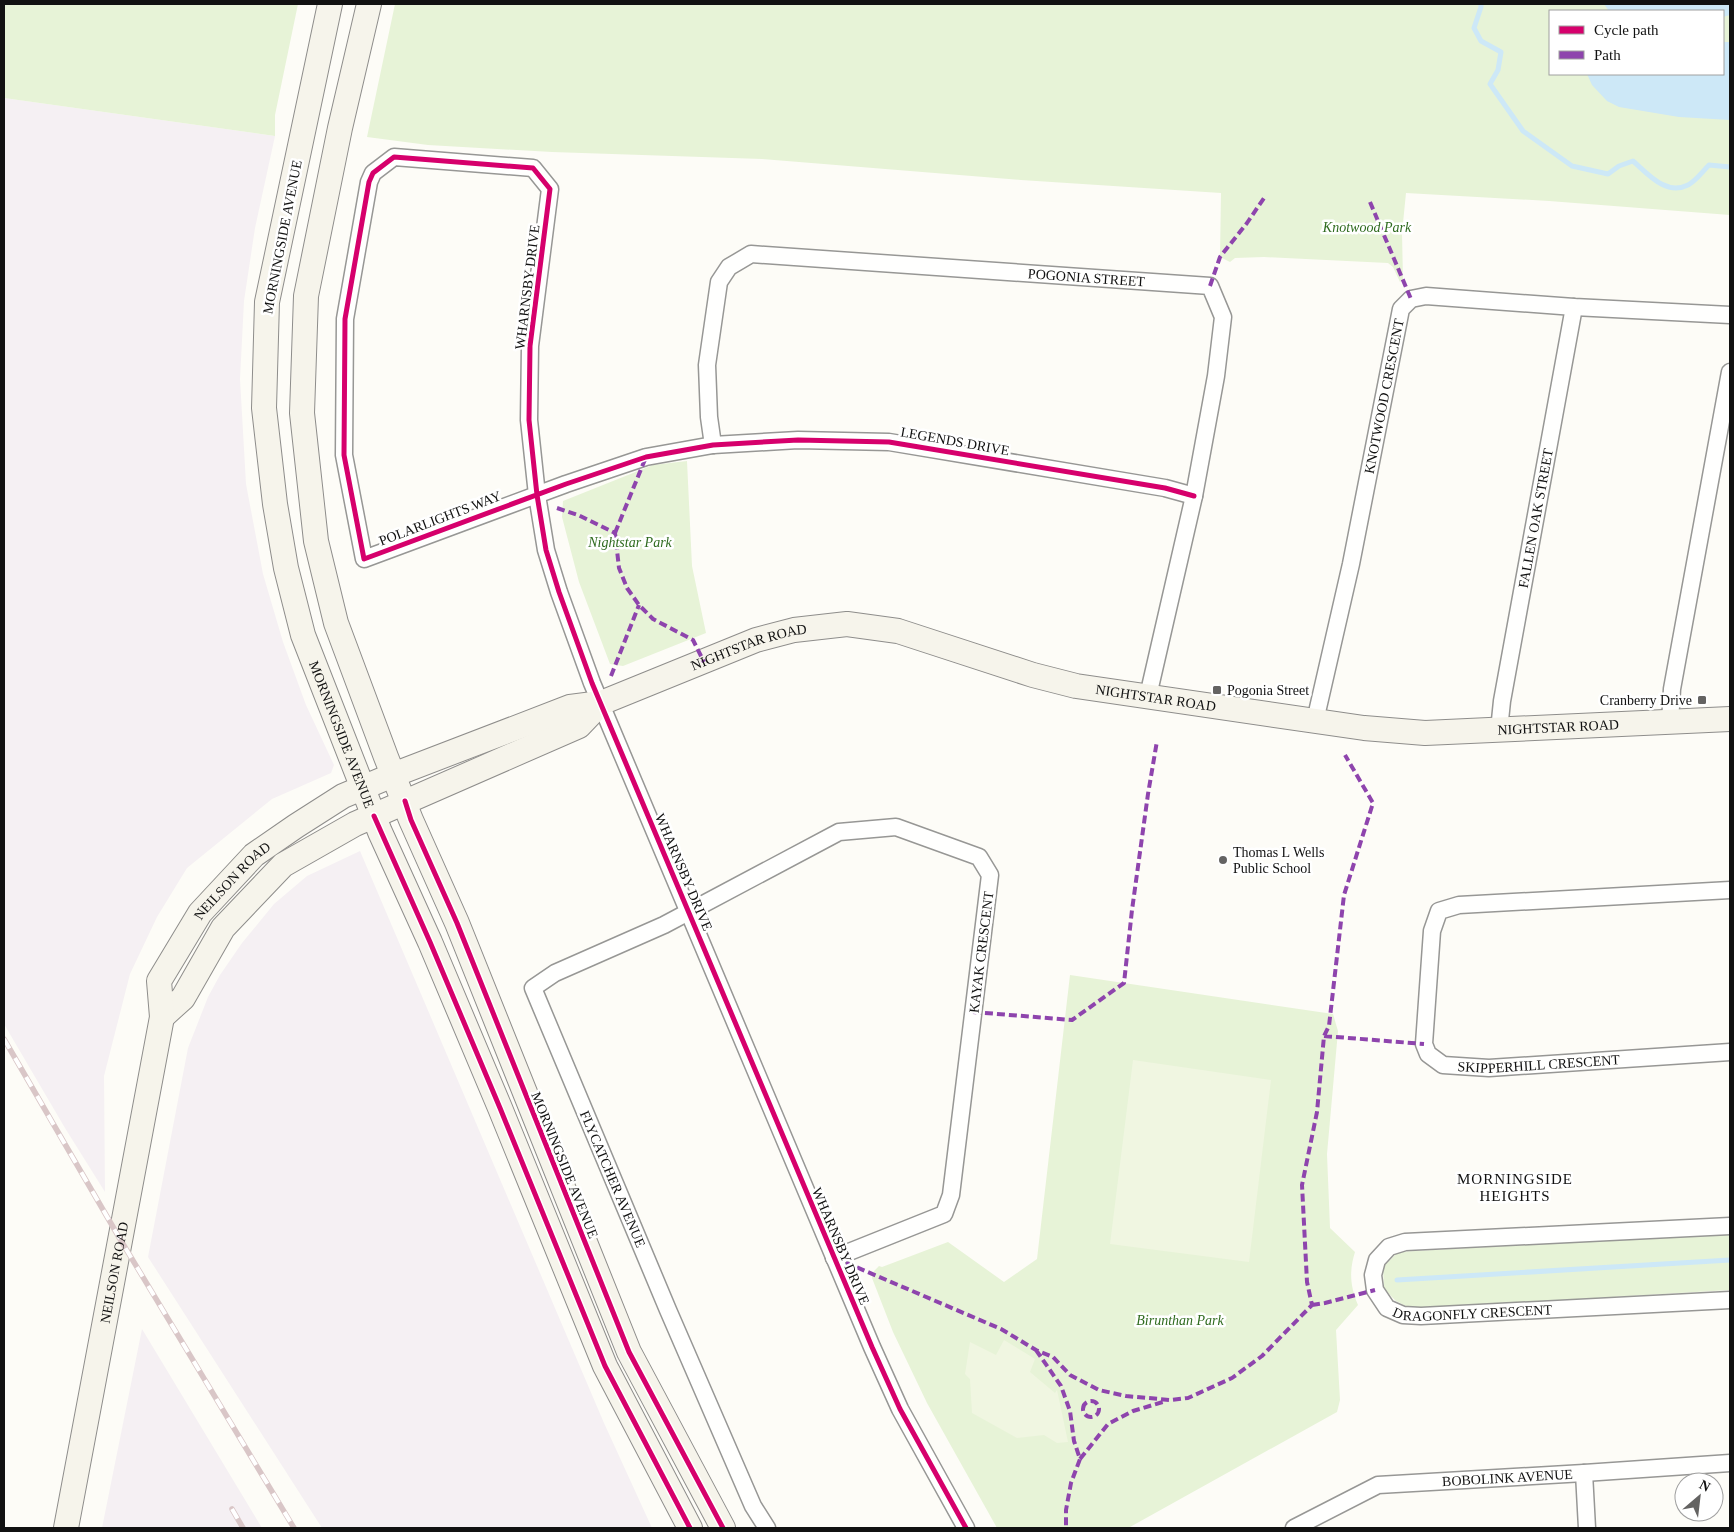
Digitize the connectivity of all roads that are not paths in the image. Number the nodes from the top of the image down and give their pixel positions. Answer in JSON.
{"nodes":[{"id":1,"x":330,"y":4,"type":"edge"},
{"id":2,"x":369,"y":4,"type":"edge"},
{"id":3,"x":550,"y":189,"type":"joint"},
{"id":4,"x":1574,"y":307,"type":"junction"},
{"id":5,"x":1730,"y":315,"type":"edge"},
{"id":6,"x":1730,"y":372,"type":"edge"},
{"id":7,"x":713,"y":445,"type":"junction"},
{"id":8,"x":537,"y":495,"type":"junction"},
{"id":9,"x":1194,"y":496,"type":"junction"},
{"id":10,"x":1148,"y":696,"type":"junction"},
{"id":11,"x":601,"y":703,"type":"junction"},
{"id":12,"x":1730,"y":718,"type":"edge"},
{"id":13,"x":1315,"y":721,"type":"junction"},
{"id":14,"x":1670,"y":722,"type":"junction"},
{"id":15,"x":1500,"y":730,"type":"junction"},
{"id":16,"x":393,"y":775,"type":"junction"},
{"id":17,"x":363,"y":789,"type":"junction"},
{"id":18,"x":405,"y":801,"type":"junction"},
{"id":19,"x":374,"y":816,"type":"junction"},
{"id":20,"x":1730,"y":890,"type":"edge"},
{"id":21,"x":689,"y":911,"type":"junction"},
{"id":22,"x":162,"y":1018,"type":"junction"},
{"id":23,"x":1730,"y":1052,"type":"edge"},
{"id":24,"x":526,"y":1098,"type":"junction"},
{"id":25,"x":500,"y":1108,"type":"junction"},
{"id":26,"x":1730,"y":1226,"type":"edge"},
{"id":27,"x":834,"y":1258,"type":"junction"},
{"id":28,"x":1730,"y":1300,"type":"edge"},
{"id":29,"x":1730,"y":1463,"type":"edge"},
{"id":30,"x":1584,"y":1474,"type":"junction"},
{"id":31,"x":66,"y":1528,"type":"edge"},
{"id":32,"x":690,"y":1528,"type":"edge"},
{"id":33,"x":723,"y":1528,"type":"edge"},
{"id":34,"x":767,"y":1528,"type":"edge"},
{"id":35,"x":966,"y":1528,"type":"edge"},
{"id":36,"x":1294,"y":1528,"type":"edge"},
{"id":37,"x":1587,"y":1528,"type":"edge"}],
"edges":[{"from":1,"to":17,"type":"main road","name":"MORNINGSIDE AVENUE"},
{"from":2,"to":16,"type":"main road","name":"MORNINGSIDE AVENUE"},
{"from":3,"to":8,"type":"street","name":"WHARNSBY DRIVE"},
{"from":3,"to":8,"type":"street","name":"POLARLIGHTS WAY"},
{"from":4,"to":5,"type":"street","name":"KNOTWOOD CRESCENT"},
{"from":4,"to":13,"type":"street","name":"KNOTWOOD CRESCENT"},
{"from":4,"to":15,"type":"street","name":"FALLEN OAK STREET"},
{"from":6,"to":14,"type":"street"},
{"from":7,"to":8,"type":"street","name":"LEGENDS DRIVE"},
{"from":7,"to":9,"type":"street","name":"LEGENDS DRIVE"},
{"from":7,"to":9,"type":"street","name":"POGONIA STREET"},
{"from":8,"to":11,"type":"street","name":"WHARNSBY DRIVE"},
{"from":9,"to":10,"type":"street","name":"POGONIA STREET"},
{"from":10,"to":11,"type":"main road","name":"NIGHTSTAR ROAD"},
{"from":10,"to":13,"type":"main road","name":"NIGHTSTAR ROAD"},
{"from":11,"to":16,"type":"main road","name":"NIGHTSTAR ROAD"},
{"from":11,"to":18,"type":"main road","name":"NIGHTSTAR ROAD"},
{"from":11,"to":21,"type":"street","name":"WHARNSBY DRIVE"},
{"from":12,"to":14,"type":"main road","name":"NIGHTSTAR ROAD"},
{"from":13,"to":15,"type":"main road","name":"NIGHTSTAR ROAD"},
{"from":14,"to":15,"type":"main road","name":"NIGHTSTAR ROAD"},
{"from":16,"to":17,"type":"main road","name":"NEILSON ROAD"},
{"from":16,"to":18,"type":"main road","name":"MORNINGSIDE AVENUE"},
{"from":17,"to":19,"type":"main road","name":"MORNINGSIDE AVENUE"},
{"from":17,"to":22,"type":"main road","name":"NEILSON ROAD"},
{"from":18,"to":19,"type":"main road","name":"NEILSON ROAD"},
{"from":18,"to":24,"type":"main road","name":"MORNINGSIDE AVENUE"},
{"from":19,"to":22,"type":"main road","name":"NEILSON ROAD"},
{"from":19,"to":25,"type":"main road","name":"MORNINGSIDE AVENUE"},
{"from":20,"to":23,"type":"street","name":"SKIPPERHILL CRESCENT"},
{"from":21,"to":27,"type":"street","name":"WHARNSBY DRIVE"},
{"from":21,"to":27,"type":"street","name":"KAYAK CRESCENT"},
{"from":21,"to":34,"type":"street","name":"FLYCATCHER AVENUE"},
{"from":22,"to":31,"type":"main road","name":"NEILSON ROAD"},
{"from":24,"to":25,"type":"main road"},
{"from":24,"to":33,"type":"main road","name":"MORNINGSIDE AVENUE"},
{"from":25,"to":32,"type":"main road","name":"MORNINGSIDE AVENUE"},
{"from":26,"to":28,"type":"street","name":"DRAGONFLY CRESCENT"},
{"from":27,"to":35,"type":"street","name":"WHARNSBY DRIVE"},
{"from":29,"to":30,"type":"street","name":"BOBOLINK AVENUE"},
{"from":30,"to":36,"type":"street","name":"BOBOLINK AVENUE"},
{"from":30,"to":37,"type":"street"}]}
